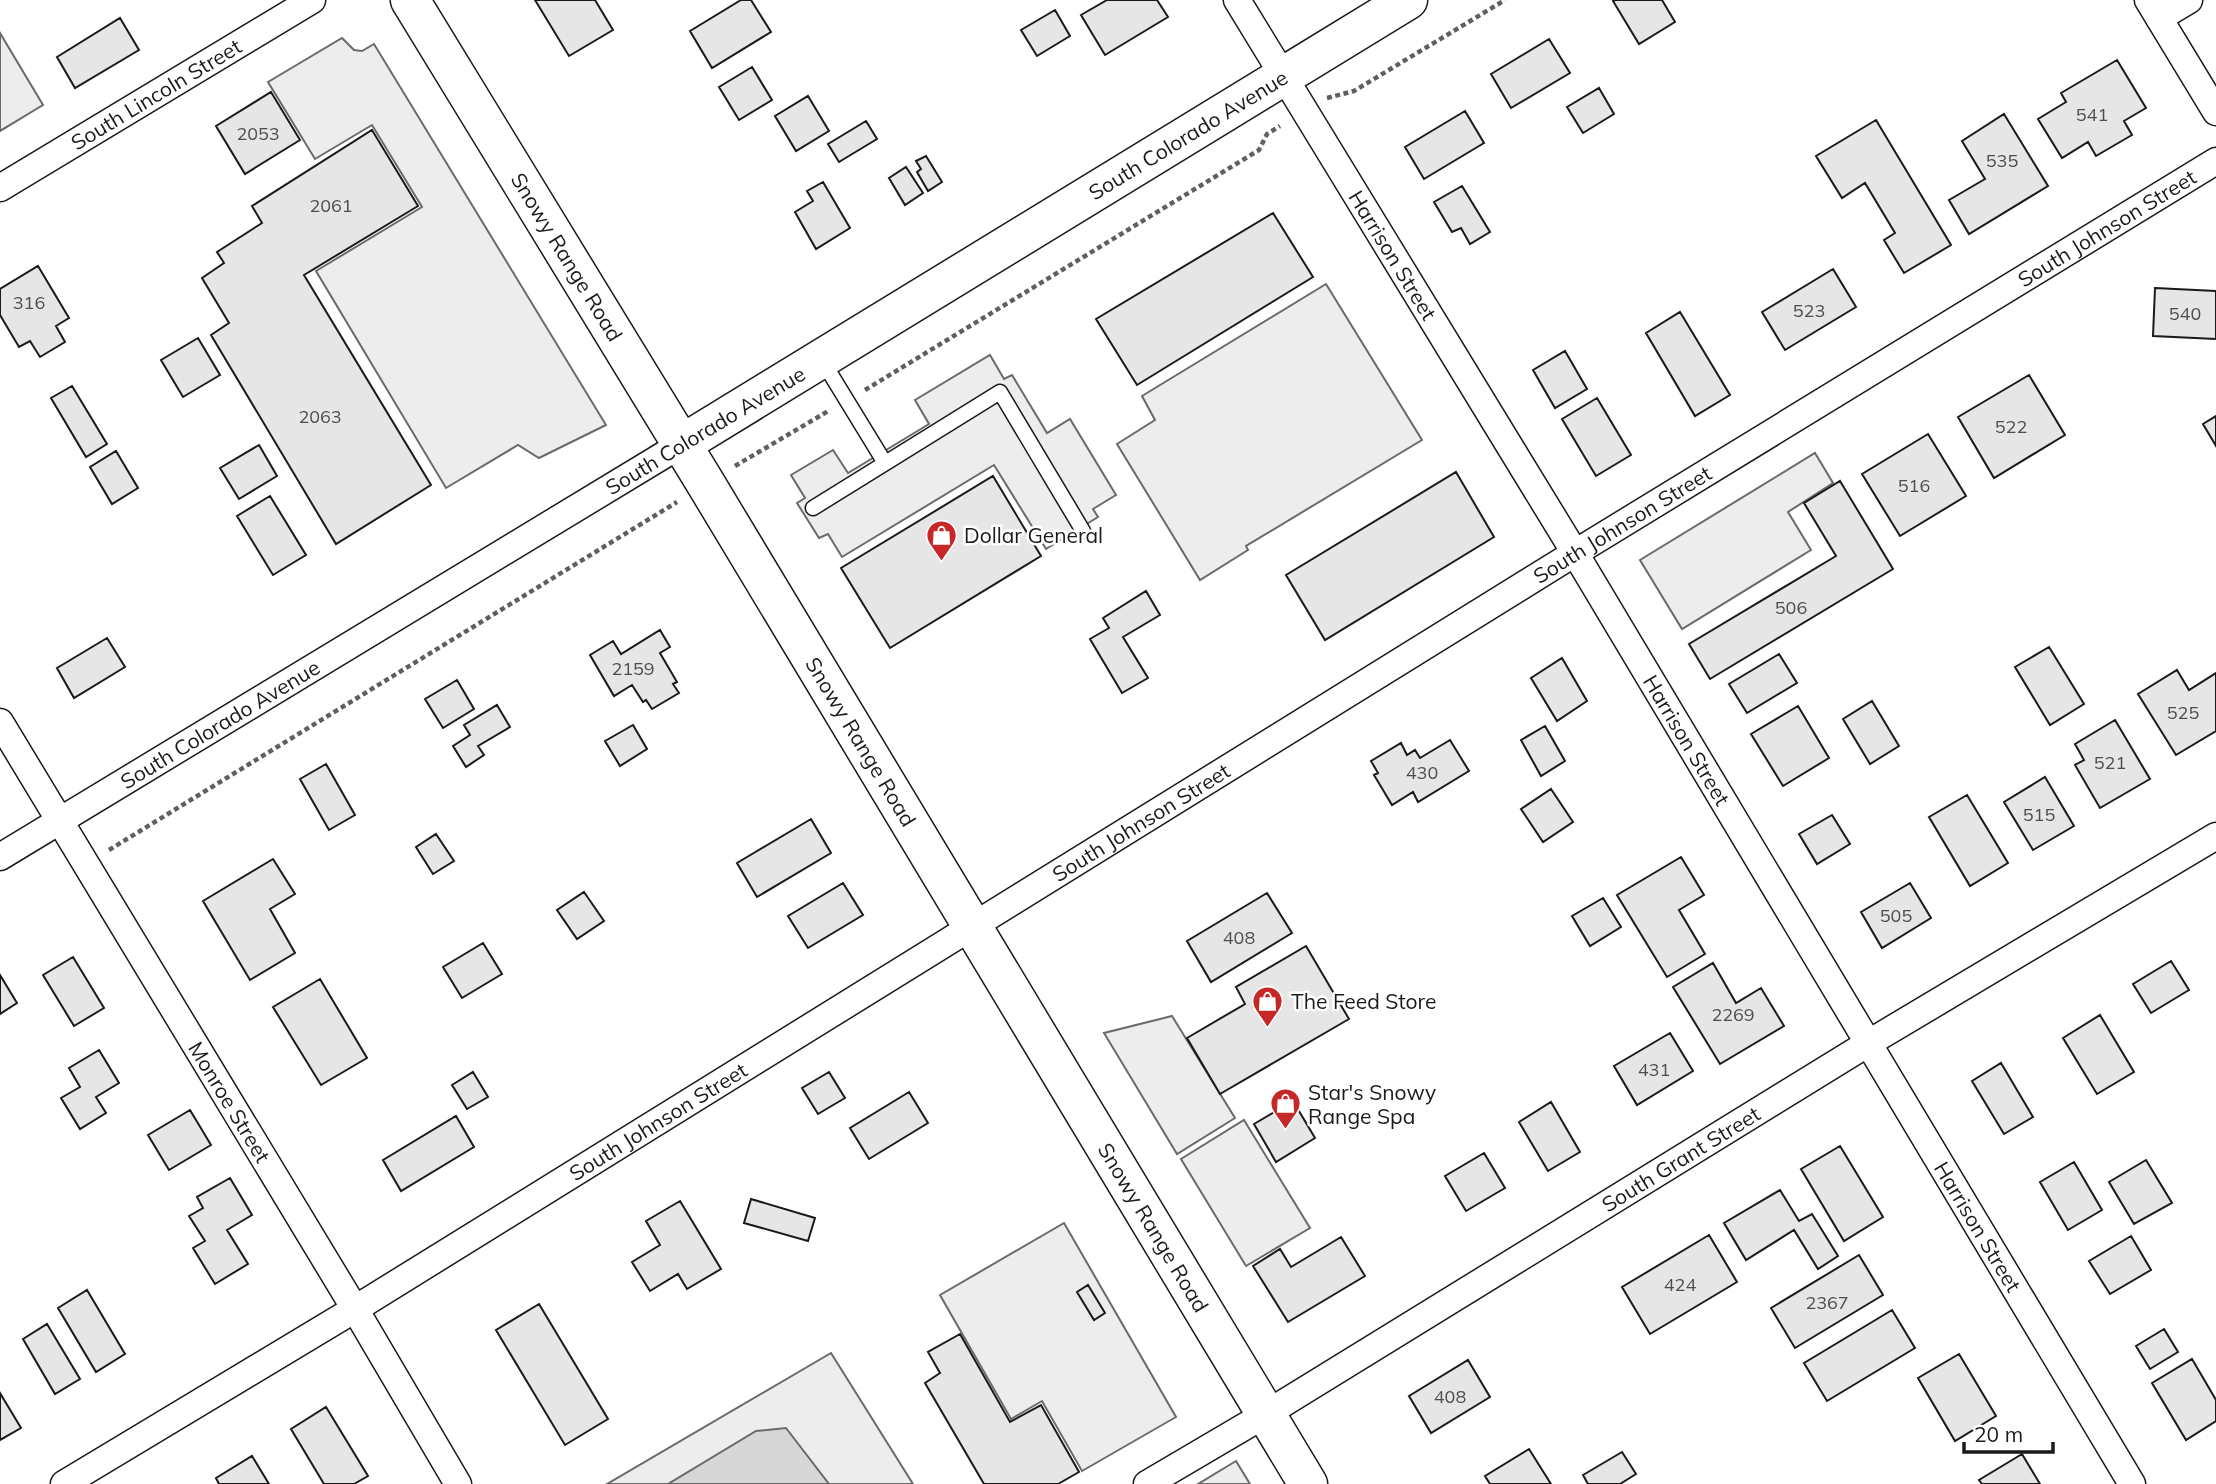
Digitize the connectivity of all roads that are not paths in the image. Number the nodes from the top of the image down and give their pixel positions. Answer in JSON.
{"nodes":[{"id":1,"x":312,"y":0,"type":"edge"},
{"id":2,"x":410,"y":0,"type":"edge"},
{"id":3,"x":1237,"y":0,"type":"edge"},
{"id":4,"x":1408,"y":0,"type":"edge"},
{"id":5,"x":2189,"y":0,"type":"edge"},
{"id":6,"x":2153,"y":9,"type":"edge"},
{"id":7,"x":1283,"y":76,"type":"junction"},
{"id":8,"x":2216,"y":112,"type":"edge"},
{"id":9,"x":2216,"y":161,"type":"edge"},
{"id":10,"x":0,"y":188,"type":"edge"},
{"id":11,"x":822,"y":358,"type":"junction"},
{"id":12,"x":682,"y":444,"type":"junction"},
{"id":13,"x":885,"y":463,"type":"junction"},
{"id":14,"x":813,"y":508,"type":"dead end"},
{"id":15,"x":1083,"y":531,"type":"dead end"},
{"id":16,"x":1575,"y":553,"type":"junction"},
{"id":17,"x":0,"y":722,"type":"edge"},
{"id":18,"x":61,"y":819,"type":"junction"},
{"id":19,"x":2216,"y":836,"type":"edge"},
{"id":20,"x":0,"y":857,"type":"edge"},
{"id":21,"x":972,"y":927,"type":"junction"},
{"id":22,"x":1867,"y":1044,"type":"junction"},
{"id":23,"x":355,"y":1309,"type":"junction"},
{"id":24,"x":1266,"y":1414,"type":"junction"},
{"id":25,"x":64,"y":1484,"type":"edge"},
{"id":26,"x":458,"y":1484,"type":"edge"},
{"id":27,"x":1147,"y":1484,"type":"edge"},
{"id":28,"x":1308,"y":1484,"type":"edge"},
{"id":29,"x":2132,"y":1484,"type":"edge"}],
"edges":[{"from":1,"to":10,"type":"street","name":"South Lincoln Street"},
{"from":2,"to":12,"type":"main road","name":"Snowy Range Road"},
{"from":3,"to":7,"type":"street","name":"Harrison Street"},
{"from":4,"to":7,"type":"main road","name":"South Colorado Avenue"},
{"from":5,"to":6,"type":"street"},
{"from":6,"to":8,"type":"street"},
{"from":7,"to":11,"type":"main road","name":"South Colorado Avenue"},
{"from":7,"to":16,"type":"street","name":"Harrison Street"},
{"from":9,"to":16,"type":"street","name":"South Johnson Street"},
{"from":11,"to":12,"type":"main road","name":"South Colorado Avenue"},
{"from":11,"to":13,"type":"lane"},
{"from":12,"to":18,"type":"street","name":"South Colorado Avenue"},
{"from":12,"to":21,"type":"main road","name":"Snowy Range Road"},
{"from":13,"to":14,"type":"lane"},
{"from":13,"to":15,"type":"lane"},
{"from":16,"to":21,"type":"street","name":"South Johnson Street"},
{"from":16,"to":22,"type":"street","name":"Harrison Street"},
{"from":17,"to":18,"type":"street","name":"Monroe Street"},
{"from":18,"to":20,"type":"street","name":"South Colorado Avenue"},
{"from":18,"to":23,"type":"street","name":"Monroe Street"},
{"from":19,"to":22,"type":"street","name":"South Grant Street"},
{"from":21,"to":23,"type":"street","name":"South Johnson Street"},
{"from":21,"to":24,"type":"main road","name":"Snowy Range Road"},
{"from":22,"to":24,"type":"street","name":"South Grant Street"},
{"from":22,"to":29,"type":"street","name":"Harrison Street"},
{"from":23,"to":25,"type":"street","name":"South Johnson Street"},
{"from":23,"to":26,"type":"street","name":"Monroe Street"},
{"from":24,"to":27,"type":"street","name":"South Grant Street"},
{"from":24,"to":28,"type":"main road","name":"Snowy Range Road"}]}
